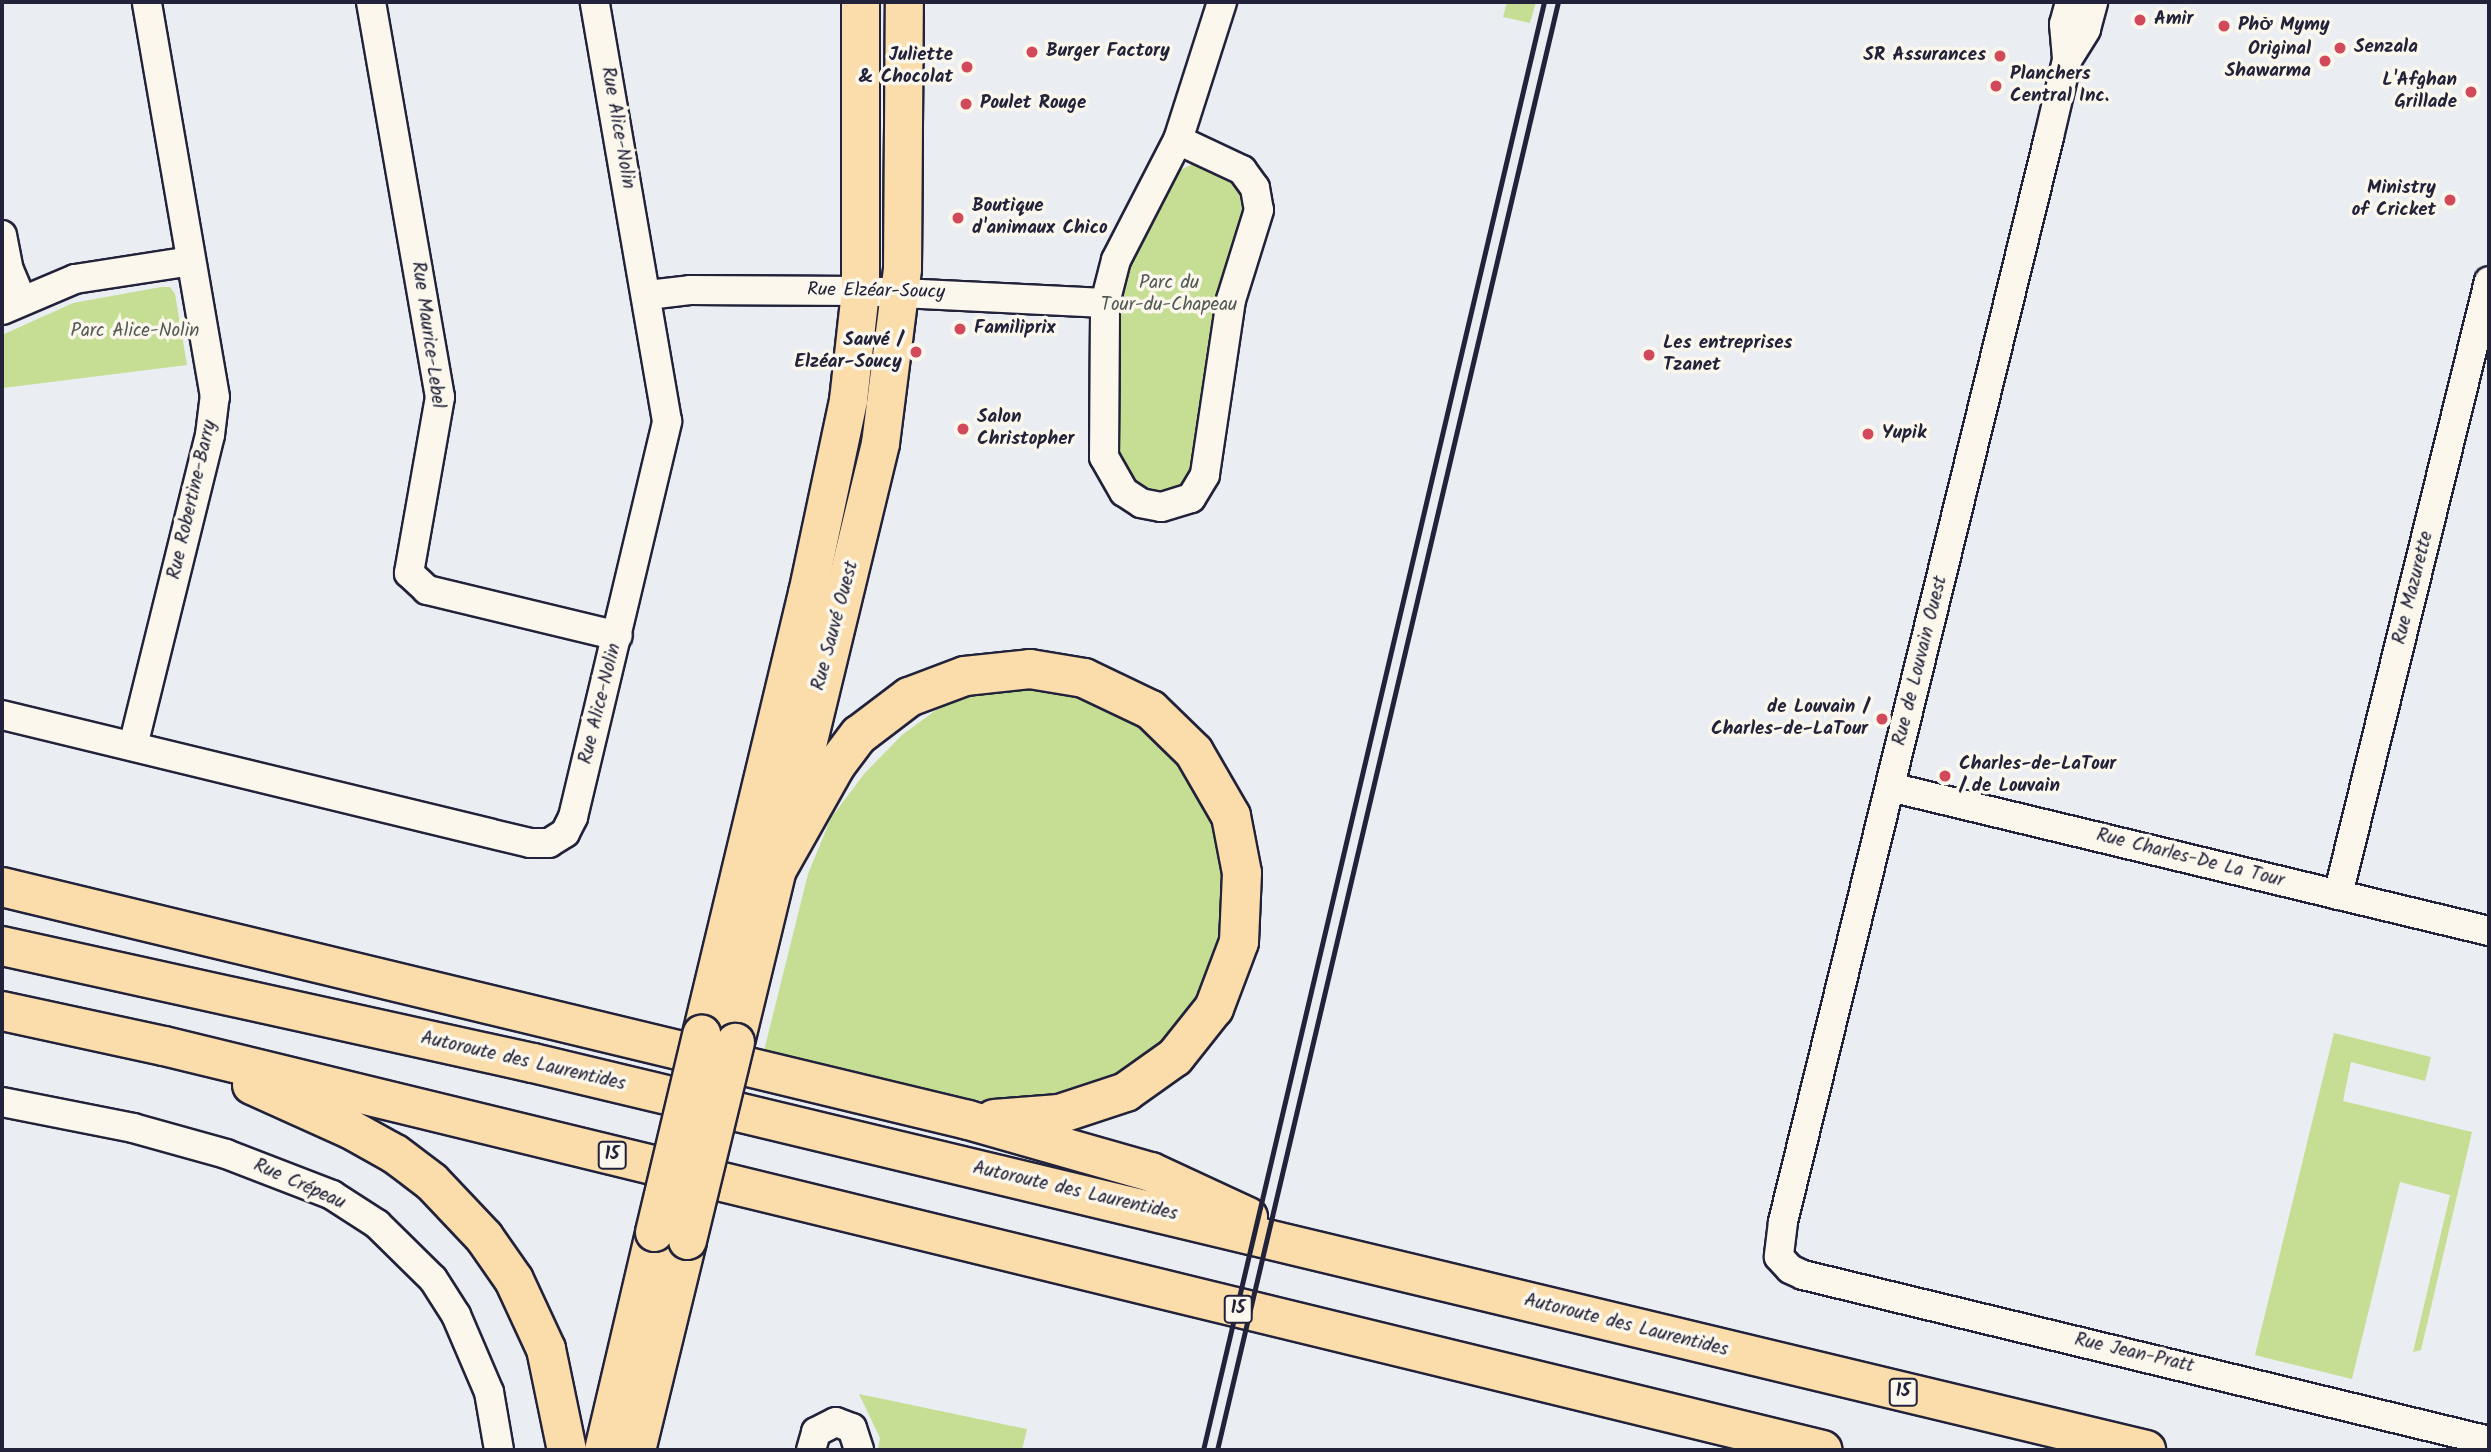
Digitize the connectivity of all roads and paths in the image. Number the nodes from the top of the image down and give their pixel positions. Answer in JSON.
{"nodes":[{"id":1,"x":146,"y":2,"type":"edge"},
{"id":2,"x":371,"y":2,"type":"edge"},
{"id":3,"x":595,"y":2,"type":"edge"},
{"id":4,"x":860,"y":2,"type":"edge"},
{"id":5,"x":904,"y":2,"type":"edge"},
{"id":6,"x":1223,"y":2,"type":"edge"},
{"id":7,"x":2070,"y":2,"type":"edge"},
{"id":8,"x":2093,"y":2,"type":"edge"},
{"id":9,"x":2067,"y":60,"type":"junction"},
{"id":10,"x":1178,"y":140,"type":"junction"},
{"id":11,"x":2,"y":235,"type":"edge"},
{"id":12,"x":191,"y":261,"type":"junction"},
{"id":13,"x":2489,"y":281,"type":"edge"},
{"id":14,"x":860,"y":291,"type":"junction"},
{"id":15,"x":898,"y":291,"type":"junction"},
{"id":16,"x":648,"y":295,"type":"junction"},
{"id":17,"x":1105,"y":303,"type":"junction"},
{"id":18,"x":12,"y":305,"type":"edge"},
{"id":19,"x":618,"y":636,"type":"junction"},
{"id":20,"x":2,"y":715,"type":"edge"},
{"id":21,"x":133,"y":746,"type":"junction"},
{"id":22,"x":1890,"y":787,"type":"junction"},
{"id":23,"x":778,"y":868,"type":"junction"},
{"id":24,"x":2,"y":887,"type":"edge"},
{"id":25,"x":2338,"y":895,"type":"junction"},
{"id":26,"x":2,"y":899,"type":"edge"},
{"id":27,"x":64,"y":904,"type":"junction"},
{"id":28,"x":2489,"y":931,"type":"edge"},
{"id":29,"x":2,"y":946,"type":"edge"},
{"id":30,"x":2,"y":1011,"type":"edge"},
{"id":31,"x":718,"y":1038,"type":"junction"},
{"id":32,"x":164,"y":1046,"type":"junction"},
{"id":33,"x":2,"y":1102,"type":"edge"},
{"id":34,"x":968,"y":1119,"type":"junction"},
{"id":35,"x":671,"y":1236,"type":"junction"},
{"id":36,"x":1326,"y":1252,"type":"junction"},
{"id":37,"x":1782,"y":1261,"type":"joint"},
{"id":38,"x":2489,"y":1441,"type":"edge"},
{"id":39,"x":499,"y":1450,"type":"edge"},
{"id":40,"x":567,"y":1450,"type":"edge"},
{"id":41,"x":603,"y":1450,"type":"edge"},
{"id":42,"x":636,"y":1450,"type":"edge"},
{"id":43,"x":811,"y":1450,"type":"edge"},
{"id":44,"x":859,"y":1450,"type":"edge"},
{"id":45,"x":1823,"y":1450,"type":"edge"},
{"id":46,"x":2146,"y":1450,"type":"edge"}],
"edges":[{"from":1,"to":12,"type":"street","name":"Rue Robertine-Barry"},
{"from":2,"to":19,"type":"street","name":"Rue Maurice-Lebel"},
{"from":3,"to":16,"type":"street","name":"Rue Alice-Nolin"},
{"from":4,"to":14,"type":"main road","name":"Rue Sauvé Ouest"},
{"from":5,"to":15,"type":"main road","name":"Rue Sauvé Ouest"},
{"from":6,"to":10,"type":"street"},
{"from":7,"to":9,"type":"street","name":"Rue de Louvain Ouest"},
{"from":8,"to":9,"type":"street","name":"Rue de Louvain Ouest"},
{"from":9,"to":22,"type":"street","name":"Rue de Louvain Ouest"},
{"from":10,"to":17,"type":"street"},
{"from":10,"to":17,"type":"street"},
{"from":11,"to":18,"type":"street"},
{"from":12,"to":18,"type":"street"},
{"from":12,"to":21,"type":"street","name":"Rue Robertine-Barry"},
{"from":13,"to":25,"type":"street","name":"Rue Mazurette"},
{"from":14,"to":15,"type":"street","name":"Rue Elzéar-Soucy"},
{"from":14,"to":16,"type":"street","name":"Rue Elzéar-Soucy"},
{"from":14,"to":31,"type":"main road","name":"Rue Sauvé Ouest"},
{"from":15,"to":17,"type":"street","name":"Rue Elzéar-Soucy"},
{"from":15,"to":23,"type":"main road","name":"Rue Sauvé Ouest"},
{"from":16,"to":19,"type":"street","name":"Rue Alice-Nolin"},
{"from":19,"to":21,"type":"street","name":"Rue Alice-Nolin"},
{"from":20,"to":21,"type":"street","name":"Rue Alice-Nolin"},
{"from":22,"to":25,"type":"street","name":"Rue Charles-De La Tour"},
{"from":22,"to":37,"type":"street","name":"Rue de Louvain Ouest"},
{"from":23,"to":31,"type":"main road","name":"Rue Sauvé Ouest"},
{"from":23,"to":34,"type":"highway"},
{"from":24,"to":27,"type":"highway"},
{"from":25,"to":28,"type":"street","name":"Rue Charles-De La Tour"},
{"from":26,"to":27,"type":"highway"},
{"from":27,"to":34,"type":"highway"},
{"from":29,"to":36,"type":"highway","name":"Autoroute des Laurentides","number":"15"},
{"from":30,"to":32,"type":"highway","number":"15"},
{"from":31,"to":35,"type":"main road","name":"Rue Sauvé Ouest","bridge":true},
{"from":32,"to":40,"type":"highway"},
{"from":32,"to":45,"type":"highway","number":"15"},
{"from":33,"to":39,"type":"street","name":"Rue Crépeau"},
{"from":34,"to":36,"type":"highway"},
{"from":35,"to":41,"type":"main road"},
{"from":35,"to":42,"type":"main road"},
{"from":36,"to":46,"type":"highway","name":"Autoroute des Laurentides","number":"15"},
{"from":37,"to":38,"type":"street","name":"Rue Jean-Pratt"},
{"from":43,"to":44,"type":"street"}]}
